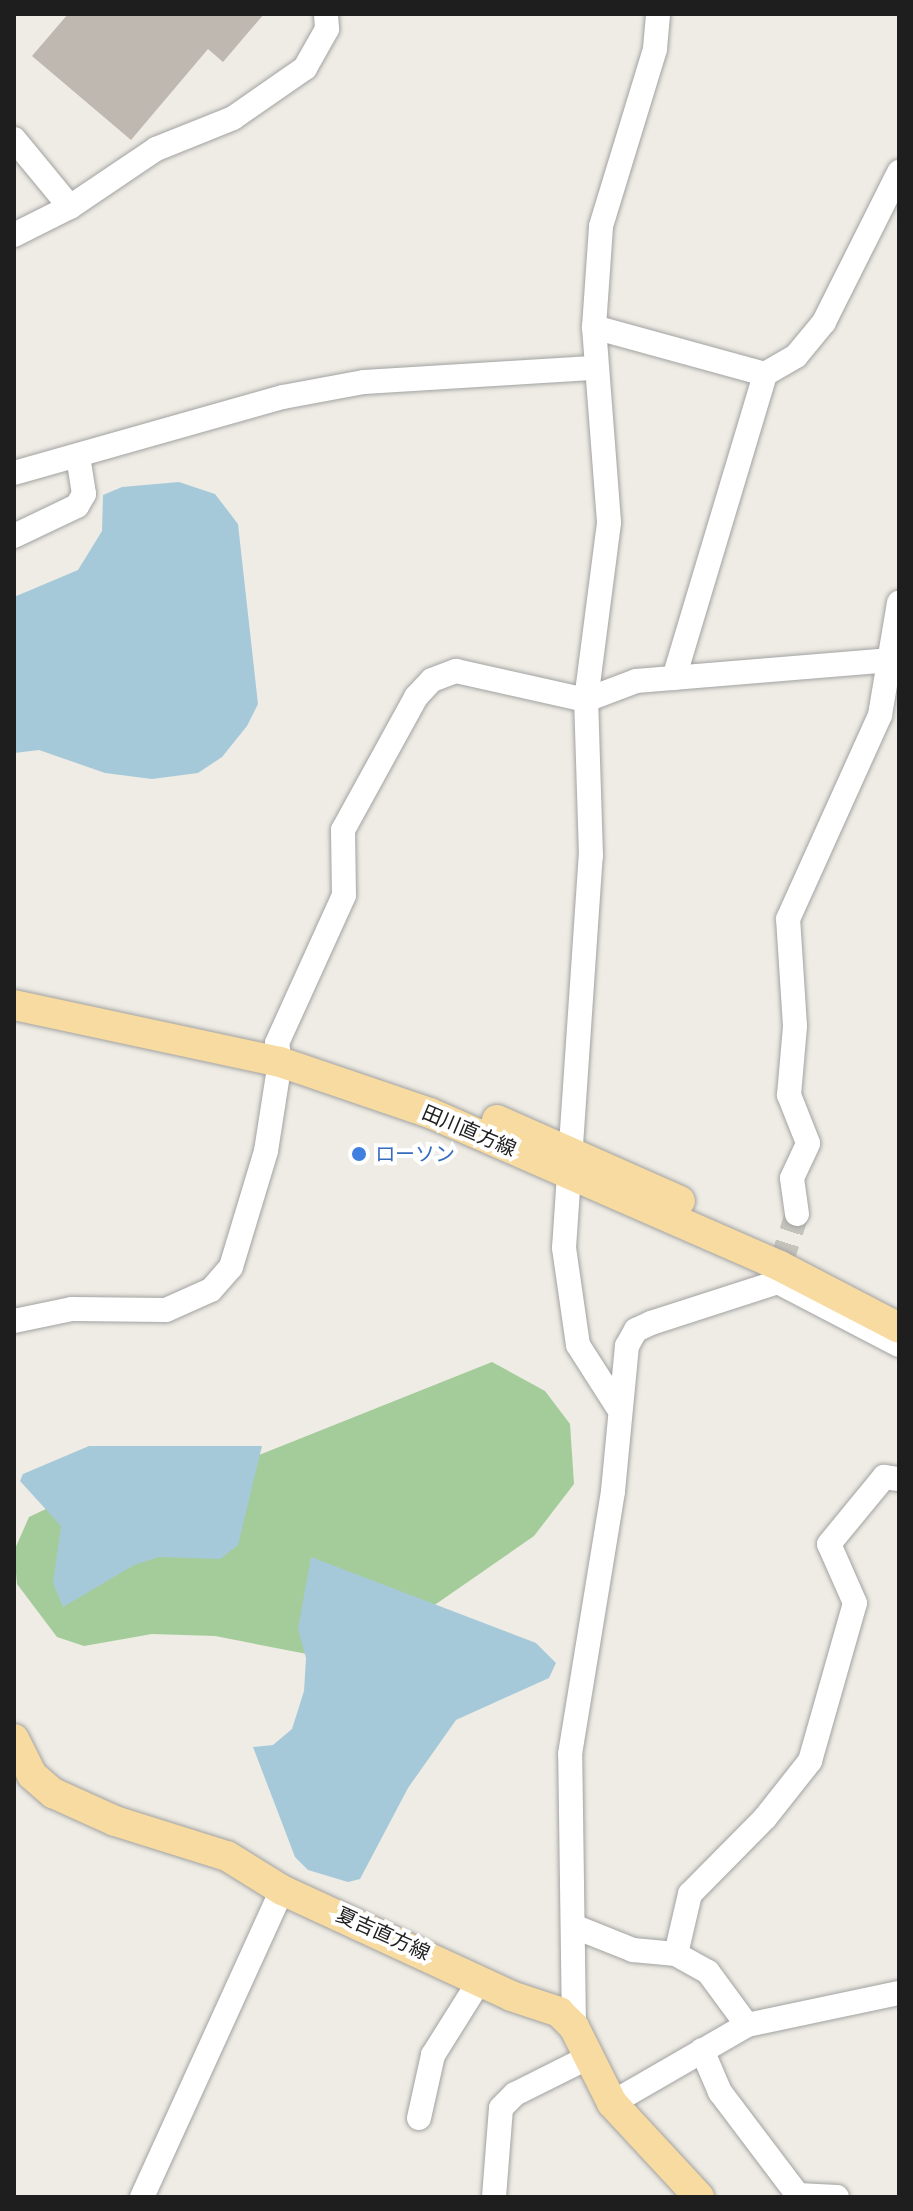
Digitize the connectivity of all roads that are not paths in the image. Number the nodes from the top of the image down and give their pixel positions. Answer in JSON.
{"nodes":[{"id":1,"x":326,"y":14,"type":"edge"},
{"id":2,"x":658,"y":14,"type":"edge"},
{"id":3,"x":14,"y":139,"type":"edge"},
{"id":4,"x":899,"y":172,"type":"edge"},
{"id":5,"x":70,"y":207,"type":"junction"},
{"id":6,"x":14,"y":235,"type":"edge"},
{"id":7,"x":594,"y":327,"type":"junction"},
{"id":8,"x":592,"y":368,"type":"junction"},
{"id":9,"x":765,"y":374,"type":"junction"},
{"id":10,"x":78,"y":455,"type":"junction"},
{"id":11,"x":14,"y":473,"type":"edge"},
{"id":12,"x":14,"y":536,"type":"edge"},
{"id":13,"x":899,"y":603,"type":"edge"},
{"id":14,"x":894,"y":660,"type":"junction"},
{"id":15,"x":674,"y":678,"type":"junction"},
{"id":16,"x":586,"y":700,"type":"junction"},
{"id":17,"x":890,"y":718,"type":"edge"},
{"id":18,"x":14,"y":987,"type":"edge"},
{"id":19,"x":14,"y":1005,"type":"edge"},
{"id":20,"x":278,"y":1053,"type":"junction"},
{"id":21,"x":569,"y":1161,"type":"junction"},
{"id":22,"x":797,"y":1214,"type":"tunnel mouth"},
{"id":23,"x":779,"y":1274,"type":"junction"},
{"id":24,"x":899,"y":1309,"type":"edge"},
{"id":25,"x":14,"y":1321,"type":"edge"},
{"id":26,"x":899,"y":1328,"type":"edge"},
{"id":27,"x":899,"y":1345,"type":"edge"},
{"id":28,"x":617,"y":1406,"type":"junction"},
{"id":29,"x":899,"y":1479,"type":"edge"},
{"id":30,"x":14,"y":1739,"type":"edge"},
{"id":31,"x":282,"y":1890,"type":"junction"},
{"id":32,"x":573,"y":1926,"type":"junction"},
{"id":33,"x":676,"y":1954,"type":"junction"},
{"id":34,"x":480,"y":1980,"type":"junction"},
{"id":35,"x":899,"y":1993,"type":"edge"},
{"id":36,"x":747,"y":2025,"type":"junction"},
{"id":37,"x":574,"y":2027,"type":"junction"},
{"id":38,"x":702,"y":2050,"type":"junction"},
{"id":39,"x":589,"y":2057,"type":"junction"},
{"id":40,"x":612,"y":2103,"type":"junction"},
{"id":41,"x":419,"y":2118,"type":"dead end"},
{"id":42,"x":142,"y":2197,"type":"edge"},
{"id":43,"x":494,"y":2197,"type":"edge"},
{"id":44,"x":699,"y":2197,"type":"edge"},
{"id":45,"x":837,"y":2197,"type":"edge"}],
"edges":[{"from":1,"to":5,"type":"street"},
{"from":2,"to":7,"type":"street"},
{"from":3,"to":5,"type":"street"},
{"from":4,"to":9,"type":"street"},
{"from":5,"to":6,"type":"street"},
{"from":7,"to":8,"type":"street"},
{"from":7,"to":9,"type":"street"},
{"from":8,"to":10,"type":"street"},
{"from":8,"to":16,"type":"street"},
{"from":9,"to":15,"type":"street"},
{"from":10,"to":11,"type":"street"},
{"from":10,"to":12,"type":"street"},
{"from":13,"to":14,"type":"street"},
{"from":14,"to":15,"type":"street"},
{"from":14,"to":17,"type":"street"},
{"from":15,"to":16,"type":"street"},
{"from":16,"to":20,"type":"street"},
{"from":16,"to":21,"type":"street"},
{"from":17,"to":22,"type":"street"},
{"from":18,"to":20,"type":"main road","name":"田川直方線"},
{"from":19,"to":20,"type":"main road","name":"田川直方線"},
{"from":20,"to":21,"type":"main road","name":"田川直方線"},
{"from":20,"to":25,"type":"street"},
{"from":21,"to":23,"type":"main road","name":"田川直方線"},
{"from":21,"to":24,"type":"main road","name":"田川直方線"},
{"from":21,"to":28,"type":"street"},
{"from":23,"to":26,"type":"main road","name":"田川直方線"},
{"from":23,"to":27,"type":"street"},
{"from":23,"to":28,"type":"street"},
{"from":28,"to":32,"type":"street"},
{"from":29,"to":33,"type":"street"},
{"from":30,"to":31,"type":"main road","name":"夏吉直方線"},
{"from":31,"to":34,"type":"main road","name":"夏吉直方線"},
{"from":31,"to":42,"type":"street"},
{"from":32,"to":33,"type":"street"},
{"from":32,"to":37,"type":"street"},
{"from":33,"to":36,"type":"street"},
{"from":34,"to":37,"type":"main road","name":"夏吉直方線"},
{"from":34,"to":41,"type":"street"},
{"from":35,"to":36,"type":"street"},
{"from":36,"to":38,"type":"street"},
{"from":37,"to":39,"type":"main road","name":"夏吉直方線"},
{"from":38,"to":40,"type":"street"},
{"from":38,"to":45,"type":"street"},
{"from":39,"to":40,"type":"main road","name":"夏吉直方線"},
{"from":39,"to":43,"type":"street"},
{"from":40,"to":44,"type":"main road","name":"夏吉直方線"}]}
